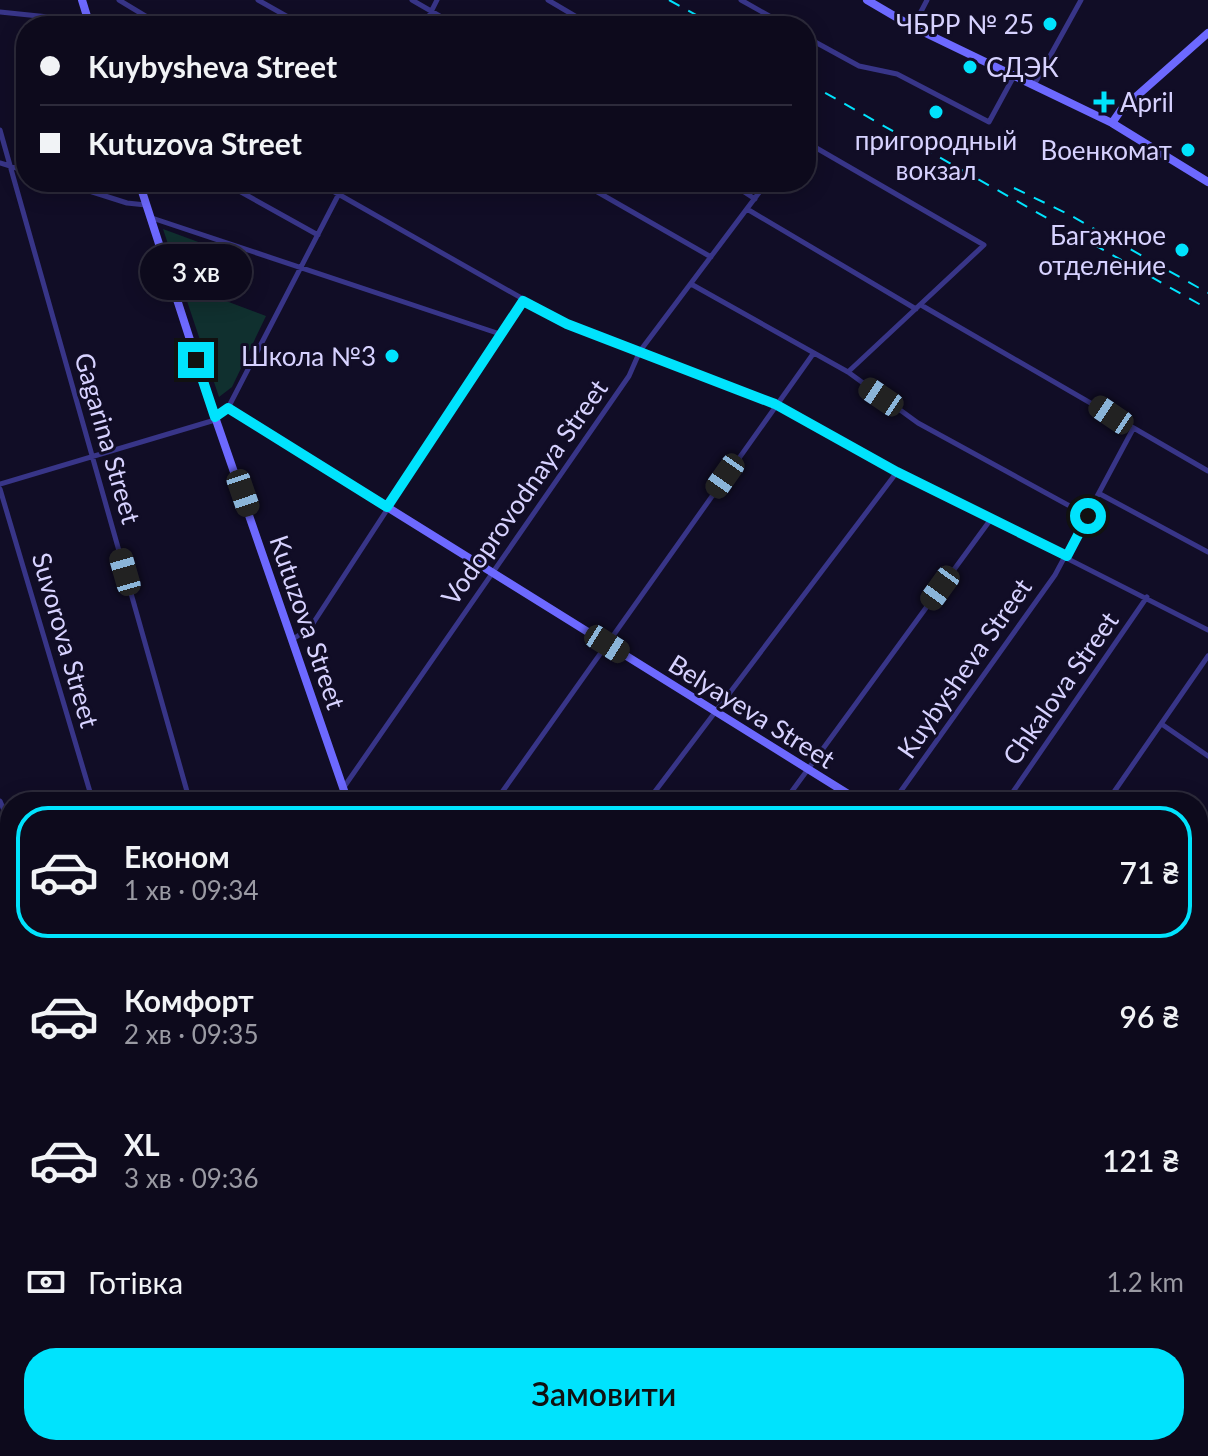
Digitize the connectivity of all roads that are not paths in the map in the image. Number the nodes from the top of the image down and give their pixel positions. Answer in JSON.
{"nodes":[{"id":1,"x":119,"y":0,"type":"edge"},
{"id":2,"x":258,"y":0,"type":"edge"},
{"id":3,"x":412,"y":0,"type":"edge"},
{"id":4,"x":437,"y":0,"type":"edge"},
{"id":5,"x":548,"y":0,"type":"edge"},
{"id":6,"x":741,"y":0,"type":"edge"},
{"id":7,"x":867,"y":0,"type":"edge"},
{"id":8,"x":927,"y":0,"type":"edge"},
{"id":9,"x":1081,"y":0,"type":"edge"},
{"id":10,"x":431,"y":11,"type":"junction"},
{"id":11,"x":0,"y":12,"type":"edge"},
{"id":12,"x":30,"y":16,"type":"edge"},
{"id":13,"x":145,"y":16,"type":"edge"},
{"id":14,"x":286,"y":16,"type":"edge"},
{"id":15,"x":429,"y":16,"type":"edge"},
{"id":16,"x":440,"y":16,"type":"edge"},
{"id":17,"x":575,"y":16,"type":"edge"},
{"id":18,"x":769,"y":16,"type":"edge"},
{"id":19,"x":913,"y":27,"type":"junction"},
{"id":20,"x":1208,"y":33,"type":"edge"},
{"id":21,"x":816,"y":42,"type":"edge"},
{"id":22,"x":1014,"y":75,"type":"junction"},
{"id":23,"x":1034,"y":85,"type":"junction"},
{"id":24,"x":1112,"y":123,"type":"junction"},
{"id":25,"x":0,"y":130,"type":"edge"},
{"id":26,"x":816,"y":148,"type":"edge"},
{"id":27,"x":0,"y":163,"type":"edge"},
{"id":28,"x":9,"y":165,"type":"junction"},
{"id":29,"x":16,"y":167,"type":"edge"},
{"id":30,"x":1208,"y":182,"type":"edge"},
{"id":31,"x":16,"y":189,"type":"edge"},
{"id":32,"x":17,"y":192,"type":"edge"},
{"id":33,"x":92,"y":192,"type":"edge"},
{"id":34,"x":142,"y":192,"type":"edge"},
{"id":35,"x":241,"y":192,"type":"edge"},
{"id":36,"x":334,"y":192,"type":"edge"},
{"id":37,"x":597,"y":192,"type":"edge"},
{"id":38,"x":744,"y":192,"type":"edge"},
{"id":39,"x":760,"y":192,"type":"edge"},
{"id":40,"x":338,"y":194,"type":"junction"},
{"id":41,"x":755,"y":199,"type":"junction"},
{"id":42,"x":146,"y":205,"type":"junction"},
{"id":43,"x":747,"y":209,"type":"junction"},
{"id":44,"x":150,"y":217,"type":"junction"},
{"id":45,"x":318,"y":235,"type":"junction"},
{"id":46,"x":711,"y":257,"type":"junction"},
{"id":47,"x":301,"y":269,"type":"junction"},
{"id":48,"x":691,"y":284,"type":"junction"},
{"id":49,"x":523,"y":301,"type":"junction"},
{"id":50,"x":918,"y":307,"type":"junction"},
{"id":51,"x":500,"y":334,"type":"junction"},
{"id":52,"x":640,"y":351,"type":"junction"},
{"id":53,"x":813,"y":354,"type":"junction"},
{"id":54,"x":848,"y":372,"type":"junction"},
{"id":55,"x":775,"y":404,"type":"junction"},
{"id":56,"x":228,"y":408,"type":"junction"},
{"id":57,"x":216,"y":418,"type":"junction"},
{"id":58,"x":1133,"y":429,"type":"junction"},
{"id":59,"x":93,"y":456,"type":"junction"},
{"id":60,"x":1208,"y":471,"type":"edge"},
{"id":61,"x":897,"y":472,"type":"junction"},
{"id":62,"x":0,"y":486,"type":"edge"},
{"id":63,"x":1099,"y":494,"type":"junction"},
{"id":64,"x":387,"y":507,"type":"junction"},
{"id":65,"x":1088,"y":516,"type":"junction"},
{"id":66,"x":991,"y":518,"type":"junction"},
{"id":67,"x":1208,"y":552,"type":"edge"},
{"id":68,"x":1067,"y":556,"type":"junction"},
{"id":69,"x":493,"y":573,"type":"junction"},
{"id":70,"x":1147,"y":597,"type":"junction"},
{"id":71,"x":1208,"y":630,"type":"edge"},
{"id":72,"x":293,"y":639,"type":"junction"},
{"id":73,"x":607,"y":644,"type":"junction"},
{"id":74,"x":1208,"y":656,"type":"edge"},
{"id":75,"x":716,"y":711,"type":"junction"},
{"id":76,"x":1163,"y":725,"type":"junction"},
{"id":77,"x":1208,"y":756,"type":"edge"},
{"id":78,"x":808,"y":769,"type":"junction"},
{"id":79,"x":343,"y":788,"type":"junction"},
{"id":80,"x":90,"y":792,"type":"edge"},
{"id":81,"x":187,"y":792,"type":"edge"},
{"id":82,"x":344,"y":792,"type":"edge"},
{"id":83,"x":502,"y":792,"type":"edge"},
{"id":84,"x":655,"y":792,"type":"edge"},
{"id":85,"x":791,"y":792,"type":"edge"},
{"id":86,"x":845,"y":792,"type":"edge"},
{"id":87,"x":900,"y":792,"type":"edge"},
{"id":88,"x":1013,"y":792,"type":"edge"},
{"id":89,"x":1114,"y":792,"type":"edge"}],
"edges":[{"from":1,"to":13,"type":"street"},
{"from":2,"to":14,"type":"street"},
{"from":3,"to":10,"type":"street"},
{"from":4,"to":10,"type":"street"},
{"from":5,"to":17,"type":"street"},
{"from":6,"to":18,"type":"street"},
{"from":7,"to":19,"type":"main road"},
{"from":8,"to":19,"type":"street"},
{"from":9,"to":23,"type":"street"},
{"from":10,"to":15,"type":"street"},
{"from":10,"to":16,"type":"street"},
{"from":11,"to":12,"type":"street"},
{"from":19,"to":22,"type":"main road"},
{"from":20,"to":24,"type":"main road"},
{"from":21,"to":22,"type":"street"},
{"from":22,"to":23,"type":"main road"},
{"from":23,"to":24,"type":"main road"},
{"from":24,"to":30,"type":"main road"},
{"from":25,"to":28,"type":"street","name":"Gagarina Street"},
{"from":26,"to":50,"type":"street"},
{"from":27,"to":28,"type":"street"},
{"from":28,"to":29,"type":"street"},
{"from":28,"to":31,"type":"street","name":"Gagarina Street"},
{"from":32,"to":59,"type":"street","name":"Gagarina Street"},
{"from":33,"to":42,"type":"street"},
{"from":34,"to":42,"type":"main road","name":"Kutuzova Street"},
{"from":35,"to":45,"type":"street"},
{"from":36,"to":40,"type":"street"},
{"from":37,"to":46,"type":"street"},
{"from":38,"to":41,"type":"street"},
{"from":39,"to":41,"type":"street","name":"Vodoprovodnaya Street"},
{"from":40,"to":45,"type":"street"},
{"from":40,"to":49,"type":"street"},
{"from":41,"to":43,"type":"street","name":"Vodoprovodnaya Street"},
{"from":42,"to":44,"type":"main road","name":"Kutuzova Street"},
{"from":43,"to":46,"type":"street","name":"Vodoprovodnaya Street"},
{"from":43,"to":50,"type":"street"},
{"from":44,"to":47,"type":"street"},
{"from":44,"to":57,"type":"main road","name":"Kutuzova Street"},
{"from":45,"to":47,"type":"street"},
{"from":46,"to":48,"type":"street","name":"Vodoprovodnaya Street"},
{"from":47,"to":51,"type":"street"},
{"from":47,"to":56,"type":"street"},
{"from":48,"to":52,"type":"street","name":"Vodoprovodnaya Street"},
{"from":48,"to":53,"type":"street"},
{"from":49,"to":51,"type":"street"},
{"from":49,"to":52,"type":"street"},
{"from":50,"to":54,"type":"street"},
{"from":50,"to":58,"type":"street"},
{"from":51,"to":64,"type":"street"},
{"from":52,"to":55,"type":"street"},
{"from":52,"to":69,"type":"street","name":"Vodoprovodnaya Street"},
{"from":53,"to":54,"type":"street"},
{"from":53,"to":55,"type":"street"},
{"from":54,"to":65,"type":"street"},
{"from":55,"to":61,"type":"street"},
{"from":55,"to":73,"type":"street"},
{"from":56,"to":57,"type":"main road"},
{"from":56,"to":64,"type":"main road","name":"Belyayeva Street"},
{"from":57,"to":59,"type":"street"},
{"from":57,"to":72,"type":"main road","name":"Kutuzova Street"},
{"from":58,"to":60,"type":"street"},
{"from":58,"to":63,"type":"street","name":"Kuybysheva Street"},
{"from":59,"to":62,"type":"street"},
{"from":59,"to":81,"type":"street","name":"Gagarina Street"},
{"from":61,"to":66,"type":"street"},
{"from":61,"to":75,"type":"street"},
{"from":62,"to":80,"type":"street","name":"Suvorova Street"},
{"from":63,"to":65,"type":"street","name":"Kuybysheva Street"},
{"from":63,"to":67,"type":"street"},
{"from":64,"to":69,"type":"main road","name":"Belyayeva Street"},
{"from":64,"to":72,"type":"street"},
{"from":65,"to":68,"type":"street","name":"Kuybysheva Street"},
{"from":66,"to":68,"type":"street"},
{"from":66,"to":78,"type":"street"},
{"from":68,"to":70,"type":"street"},
{"from":68,"to":87,"type":"street","name":"Kuybysheva Street"},
{"from":69,"to":73,"type":"main road","name":"Belyayeva Street"},
{"from":69,"to":79,"type":"street","name":"Vodoprovodnaya Street"},
{"from":70,"to":71,"type":"street"},
{"from":70,"to":88,"type":"street","name":"Chkalova Street"},
{"from":72,"to":79,"type":"main road","name":"Kutuzova Street"},
{"from":73,"to":75,"type":"main road","name":"Belyayeva Street"},
{"from":73,"to":83,"type":"street"},
{"from":74,"to":76,"type":"street"},
{"from":75,"to":78,"type":"main road","name":"Belyayeva Street"},
{"from":75,"to":84,"type":"street"},
{"from":76,"to":77,"type":"street"},
{"from":76,"to":89,"type":"street"},
{"from":78,"to":85,"type":"street"},
{"from":78,"to":86,"type":"main road","name":"Belyayeva Street"},
{"from":79,"to":82,"type":"main road","name":"Kutuzova Street"}]}
